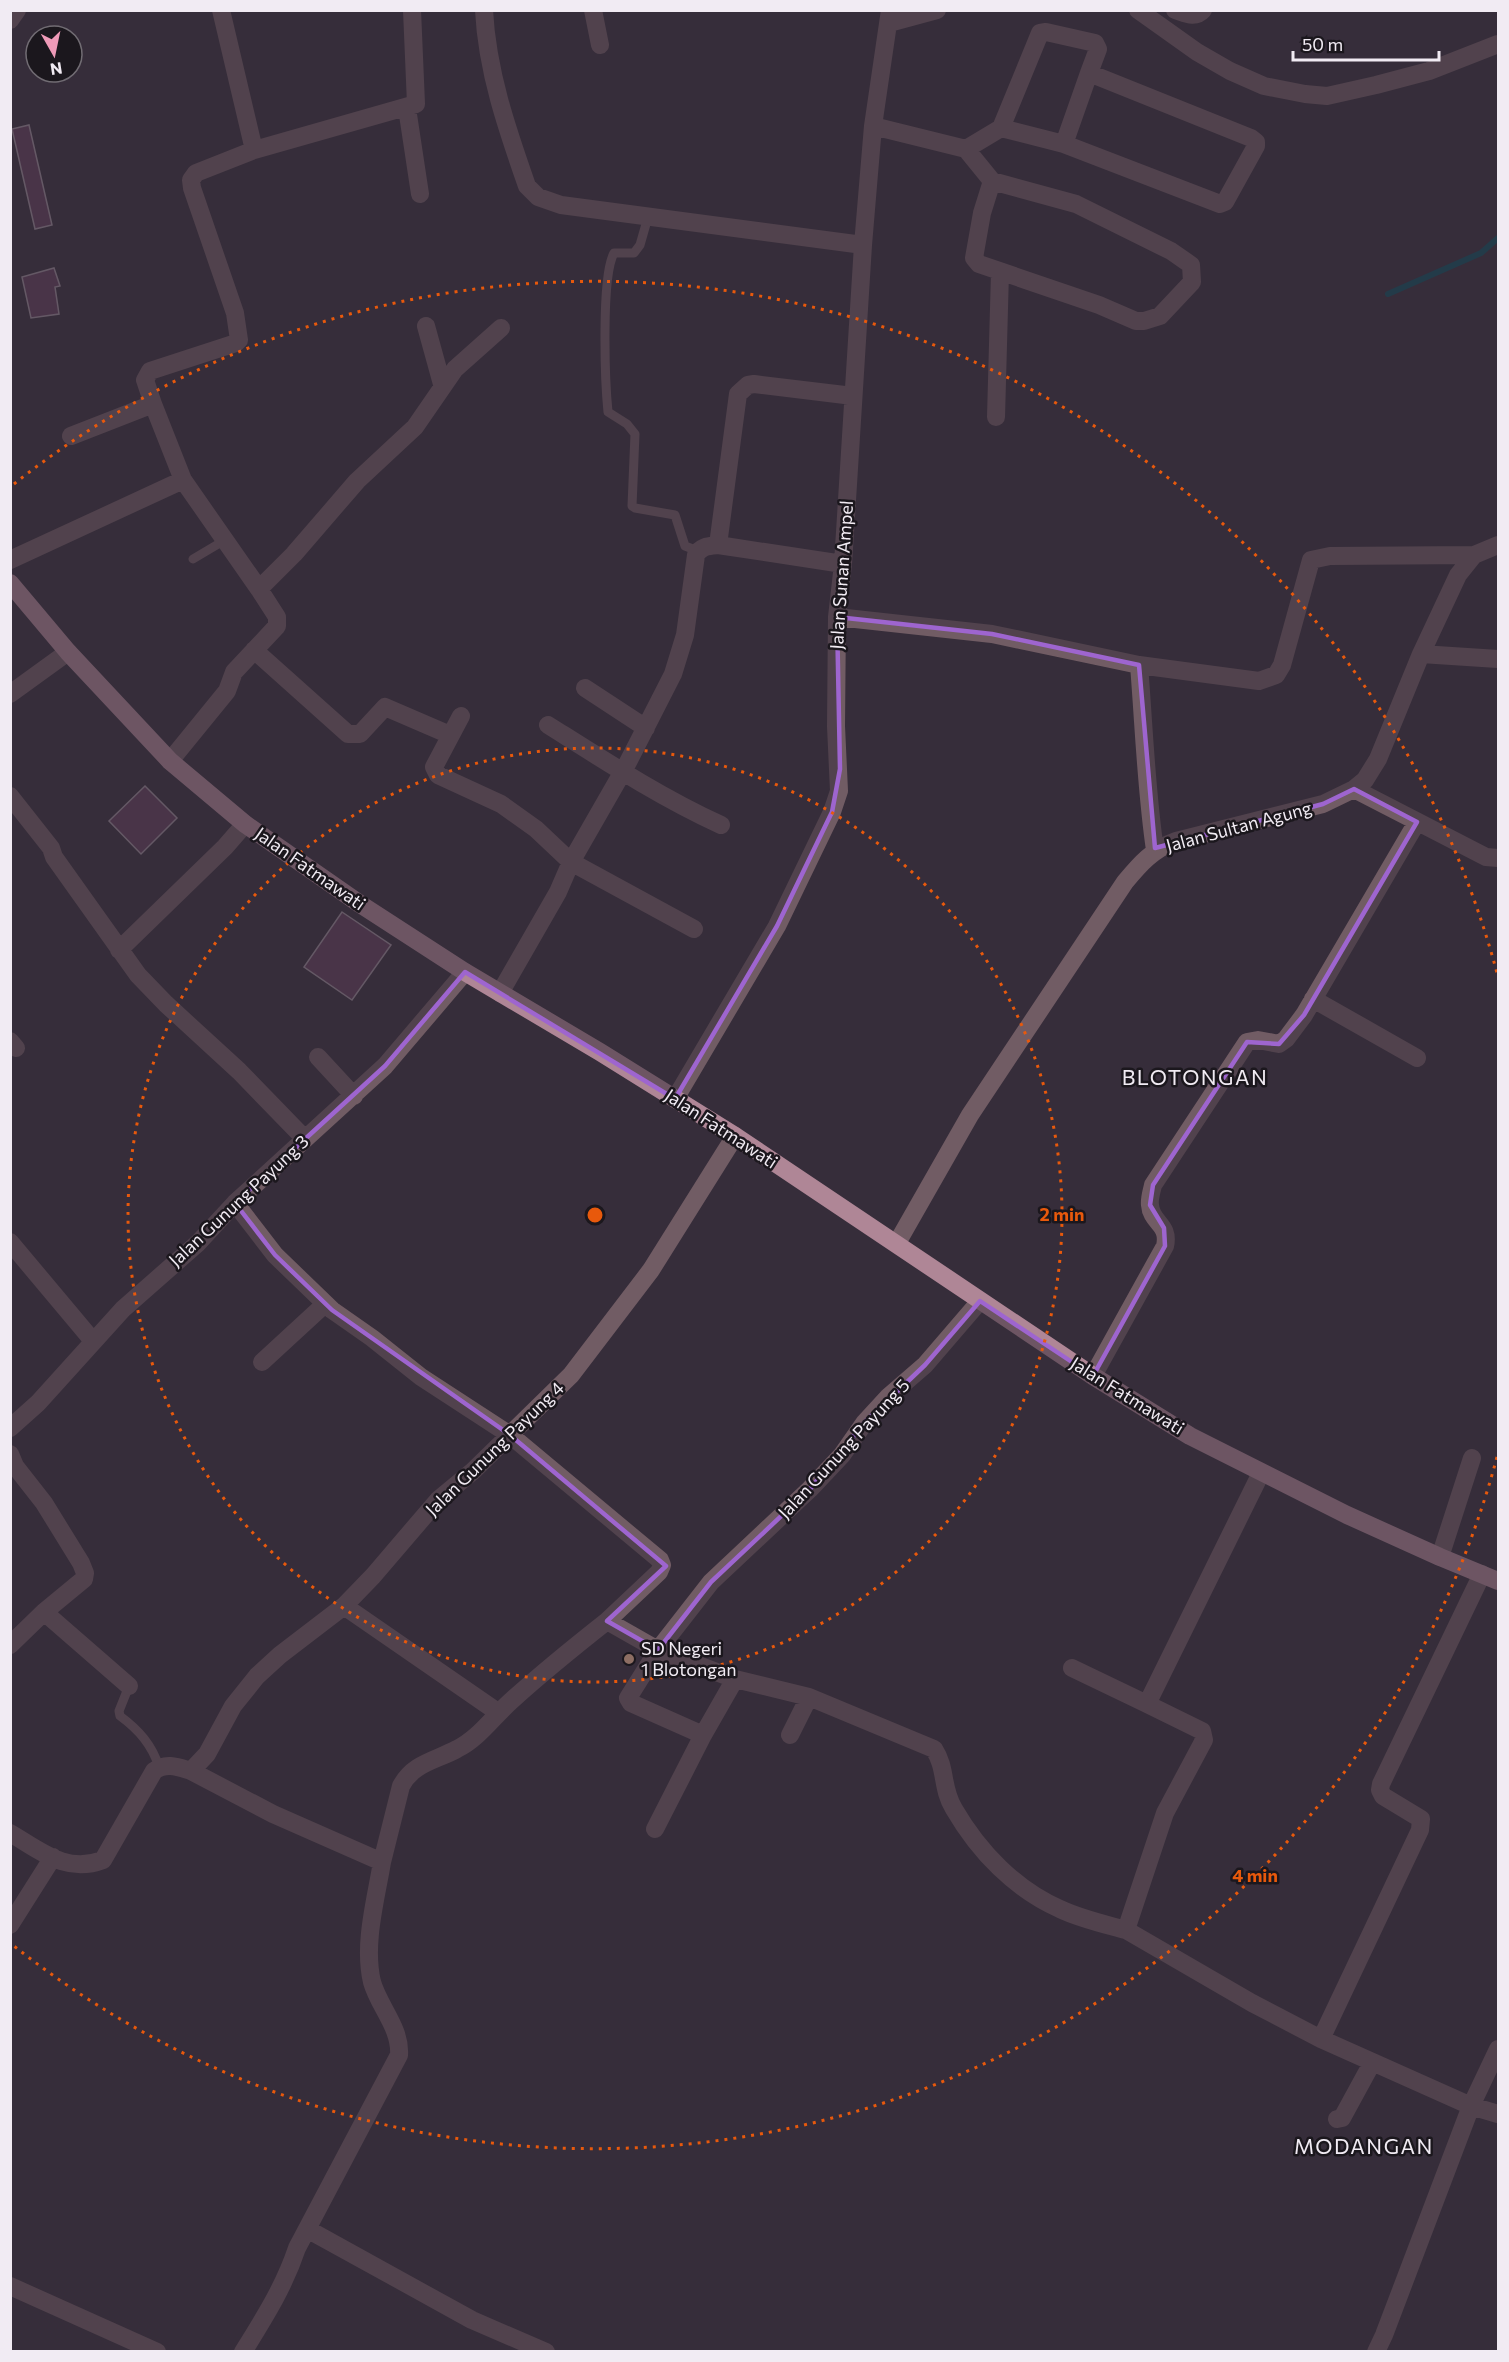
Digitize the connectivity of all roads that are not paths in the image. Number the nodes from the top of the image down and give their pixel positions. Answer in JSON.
{"nodes":[{"id":1,"x":17,"y":10,"type":"edge"},
{"id":2,"x":220,"y":10,"type":"edge"},
{"id":3,"x":412,"y":10,"type":"edge"},
{"id":4,"x":484,"y":10,"type":"edge"},
{"id":5,"x":593,"y":10,"type":"edge"},
{"id":6,"x":937,"y":10,"type":"edge"},
{"id":7,"x":1138,"y":10,"type":"edge"},
{"id":8,"x":1175,"y":10,"type":"edge"},
{"id":9,"x":1203,"y":10,"type":"edge"},
{"id":10,"x":890,"y":17,"type":"edge"},
{"id":11,"x":10,"y":20,"type":"edge"},
{"id":12,"x":1498,"y":44,"type":"edge"},
{"id":13,"x":600,"y":45,"type":"dead end"},
{"id":14,"x":1089,"y":74,"type":"junction"},
{"id":15,"x":407,"y":108,"type":"junction"},
{"id":16,"x":873,"y":126,"type":"junction"},
{"id":17,"x":1001,"y":128,"type":"junction"},
{"id":18,"x":1064,"y":144,"type":"junction"},
{"id":19,"x":966,"y":149,"type":"junction"},
{"id":20,"x":254,"y":150,"type":"junction"},
{"id":21,"x":992,"y":181,"type":"junction"},
{"id":22,"x":420,"y":194,"type":"dead end"},
{"id":23,"x":648,"y":217,"type":"junction"},
{"id":24,"x":863,"y":245,"type":"junction"},
{"id":25,"x":1000,"y":272,"type":"junction"},
{"id":26,"x":426,"y":326,"type":"dead end"},
{"id":27,"x":501,"y":328,"type":"dead end"},
{"id":28,"x":442,"y":384,"type":"junction"},
{"id":29,"x":853,"y":396,"type":"junction"},
{"id":30,"x":153,"y":404,"type":"junction"},
{"id":31,"x":996,"y":417,"type":"dead end"},
{"id":32,"x":71,"y":436,"type":"dead end"},
{"id":33,"x":183,"y":480,"type":"junction"},
{"id":34,"x":225,"y":540,"type":"junction"},
{"id":35,"x":718,"y":545,"type":"junction"},
{"id":36,"x":1498,"y":545,"type":"edge"},
{"id":37,"x":698,"y":551,"type":"junction"},
{"id":38,"x":1474,"y":555,"type":"junction"},
{"id":39,"x":193,"y":559,"type":"dead end"},
{"id":40,"x":10,"y":560,"type":"edge"},
{"id":41,"x":843,"y":564,"type":"junction"},
{"id":42,"x":10,"y":584,"type":"edge"},
{"id":43,"x":259,"y":589,"type":"junction"},
{"id":44,"x":837,"y":617,"type":"junction"},
{"id":45,"x":254,"y":650,"type":"junction"},
{"id":46,"x":68,"y":652,"type":"junction"},
{"id":47,"x":1421,"y":654,"type":"junction"},
{"id":48,"x":1498,"y":659,"type":"edge"},
{"id":49,"x":1139,"y":665,"type":"junction"},
{"id":50,"x":585,"y":688,"type":"dead end"},
{"id":51,"x":10,"y":694,"type":"edge"},
{"id":52,"x":460,"y":716,"type":"dead end"},
{"id":53,"x":548,"y":725,"type":"dead end"},
{"id":54,"x":646,"y":728,"type":"junction"},
{"id":55,"x":450,"y":735,"type":"junction"},
{"id":56,"x":170,"y":761,"type":"junction"},
{"id":57,"x":622,"y":772,"type":"junction"},
{"id":58,"x":1354,"y":789,"type":"junction"},
{"id":59,"x":10,"y":796,"type":"edge"},
{"id":60,"x":1418,"y":822,"type":"junction"},
{"id":61,"x":245,"y":824,"type":"junction"},
{"id":62,"x":721,"y":825,"type":"dead end"},
{"id":63,"x":1155,"y":850,"type":"junction"},
{"id":64,"x":1498,"y":858,"type":"edge"},
{"id":65,"x":571,"y":862,"type":"junction"},
{"id":66,"x":694,"y":928,"type":"dead end"},
{"id":67,"x":119,"y":950,"type":"junction"},
{"id":68,"x":465,"y":972,"type":"junction"},
{"id":69,"x":500,"y":993,"type":"junction"},
{"id":70,"x":1313,"y":999,"type":"junction"},
{"id":71,"x":318,"y":1058,"type":"dead end"},
{"id":72,"x":1417,"y":1058,"type":"dead end"},
{"id":73,"x":354,"y":1096,"type":"junction"},
{"id":74,"x":675,"y":1099,"type":"junction"},
{"id":75,"x":735,"y":1136,"type":"junction"},
{"id":76,"x":305,"y":1139,"type":"junction"},
{"id":77,"x":235,"y":1203,"type":"junction"},
{"id":78,"x":897,"y":1244,"type":"junction"},
{"id":79,"x":13,"y":1249,"type":"edge"},
{"id":80,"x":980,"y":1301,"type":"junction"},
{"id":81,"x":325,"y":1304,"type":"junction"},
{"id":82,"x":93,"y":1341,"type":"junction"},
{"id":83,"x":262,"y":1362,"type":"dead end"},
{"id":84,"x":1093,"y":1376,"type":"junction"},
{"id":85,"x":10,"y":1428,"type":"edge"},
{"id":86,"x":510,"y":1436,"type":"junction"},
{"id":87,"x":10,"y":1454,"type":"edge"},
{"id":88,"x":1472,"y":1458,"type":"dead end"},
{"id":89,"x":1261,"y":1473,"type":"junction"},
{"id":90,"x":1440,"y":1557,"type":"junction"},
{"id":91,"x":1490,"y":1578,"type":"edge"},
{"id":92,"x":344,"y":1606,"type":"junction"},
{"id":93,"x":44,"y":1612,"type":"junction"},
{"id":94,"x":607,"y":1622,"type":"junction"},
{"id":95,"x":10,"y":1645,"type":"edge"},
{"id":96,"x":658,"y":1650,"type":"junction"},
{"id":97,"x":1072,"y":1668,"type":"dead end"},
{"id":98,"x":735,"y":1679,"type":"junction"},
{"id":99,"x":129,"y":1686,"type":"joint"},
{"id":100,"x":809,"y":1697,"type":"junction"},
{"id":101,"x":1147,"y":1704,"type":"junction"},
{"id":102,"x":499,"y":1713,"type":"junction"},
{"id":103,"x":703,"y":1735,"type":"junction"},
{"id":104,"x":790,"y":1735,"type":"dead end"},
{"id":105,"x":159,"y":1767,"type":"junction"},
{"id":106,"x":191,"y":1771,"type":"junction"},
{"id":107,"x":656,"y":1829,"type":"dead end"},
{"id":108,"x":10,"y":1833,"type":"edge"},
{"id":109,"x":53,"y":1857,"type":"junction"},
{"id":110,"x":382,"y":1862,"type":"junction"},
{"id":111,"x":10,"y":1925,"type":"edge"},
{"id":112,"x":1126,"y":1930,"type":"junction"},
{"id":113,"x":1321,"y":2039,"type":"junction"},
{"id":114,"x":1498,"y":2049,"type":"edge"},
{"id":115,"x":1372,"y":2063,"type":"junction"},
{"id":116,"x":1471,"y":2106,"type":"junction"},
{"id":117,"x":1498,"y":2114,"type":"edge"},
{"id":118,"x":1337,"y":2119,"type":"dead end"},
{"id":119,"x":307,"y":2229,"type":"junction"},
{"id":120,"x":10,"y":2286,"type":"edge"},
{"id":121,"x":157,"y":2352,"type":"edge"},
{"id":122,"x":243,"y":2352,"type":"edge"},
{"id":123,"x":546,"y":2352,"type":"edge"},
{"id":124,"x":1376,"y":2352,"type":"edge"}],
"edges":[{"from":1,"to":11,"type":"street"},
{"from":2,"to":20,"type":"street"},
{"from":3,"to":15,"type":"street"},
{"from":4,"to":23,"type":"street"},
{"from":5,"to":13,"type":"street"},
{"from":6,"to":10,"type":"street"},
{"from":7,"to":12,"type":"street"},
{"from":8,"to":9,"type":"street"},
{"from":10,"to":16,"type":"street","name":"Jalan Sunan Ampel"},
{"from":14,"to":17,"type":"street"},
{"from":14,"to":18,"type":"street"},
{"from":14,"to":18,"type":"street"},
{"from":15,"to":20,"type":"street"},
{"from":15,"to":22,"type":"street"},
{"from":16,"to":19,"type":"street"},
{"from":16,"to":24,"type":"street","name":"Jalan Sunan Ampel"},
{"from":17,"to":18,"type":"street"},
{"from":17,"to":19,"type":"street"},
{"from":19,"to":21,"type":"street"},
{"from":20,"to":30,"type":"street"},
{"from":21,"to":25,"type":"street"},
{"from":21,"to":25,"type":"street"},
{"from":23,"to":24,"type":"street"},
{"from":23,"to":37,"type":"lane"},
{"from":24,"to":29,"type":"street","name":"Jalan Sunan Ampel"},
{"from":25,"to":31,"type":"street"},
{"from":26,"to":28,"type":"street"},
{"from":27,"to":28,"type":"street"},
{"from":28,"to":43,"type":"street"},
{"from":29,"to":35,"type":"street"},
{"from":29,"to":41,"type":"street","name":"Jalan Sunan Ampel"},
{"from":30,"to":32,"type":"street"},
{"from":30,"to":33,"type":"street"},
{"from":33,"to":34,"type":"street"},
{"from":33,"to":40,"type":"street"},
{"from":34,"to":39,"type":"lane"},
{"from":34,"to":43,"type":"street"},
{"from":35,"to":37,"type":"street"},
{"from":35,"to":41,"type":"street"},
{"from":36,"to":38,"type":"street","name":"Jalan Sultan Agung"},
{"from":37,"to":54,"type":"street"},
{"from":38,"to":47,"type":"street","name":"Jalan Sultan Agung"},
{"from":38,"to":49,"type":"street"},
{"from":41,"to":44,"type":"street","name":"Jalan Sunan Ampel"},
{"from":42,"to":46,"type":"main road","name":"Jalan Fatmawati"},
{"from":43,"to":45,"type":"street"},
{"from":44,"to":49,"type":"street"},
{"from":44,"to":74,"type":"street","name":"Jalan Sunan Ampel"},
{"from":45,"to":55,"type":"street"},
{"from":45,"to":56,"type":"street"},
{"from":46,"to":51,"type":"street"},
{"from":46,"to":56,"type":"main road","name":"Jalan Fatmawati"},
{"from":47,"to":48,"type":"street"},
{"from":47,"to":58,"type":"street","name":"Jalan Sultan Agung"},
{"from":49,"to":63,"type":"street"},
{"from":50,"to":54,"type":"street"},
{"from":52,"to":55,"type":"street"},
{"from":53,"to":57,"type":"street"},
{"from":54,"to":57,"type":"street"},
{"from":55,"to":65,"type":"street"},
{"from":56,"to":61,"type":"main road","name":"Jalan Fatmawati"},
{"from":57,"to":62,"type":"street"},
{"from":57,"to":65,"type":"street"},
{"from":58,"to":60,"type":"street"},
{"from":58,"to":63,"type":"street","name":"Jalan Sultan Agung"},
{"from":59,"to":67,"type":"street"},
{"from":60,"to":64,"type":"street"},
{"from":60,"to":70,"type":"street"},
{"from":61,"to":67,"type":"street"},
{"from":61,"to":68,"type":"main road","name":"Jalan Fatmawati"},
{"from":63,"to":78,"type":"street","name":"Jalan Sultan Agung"},
{"from":65,"to":66,"type":"street"},
{"from":65,"to":69,"type":"street"},
{"from":67,"to":76,"type":"street"},
{"from":68,"to":69,"type":"main road","name":"Jalan Fatmawati"},
{"from":68,"to":73,"type":"street","name":"Jalan Gunung Payung 3"},
{"from":69,"to":74,"type":"main road","name":"Jalan Fatmawati"},
{"from":70,"to":72,"type":"street"},
{"from":70,"to":84,"type":"street"},
{"from":71,"to":73,"type":"street"},
{"from":73,"to":76,"type":"street","name":"Jalan Gunung Payung 3"},
{"from":74,"to":75,"type":"main road","name":"Jalan Fatmawati"},
{"from":75,"to":78,"type":"main road","name":"Jalan Fatmawati"},
{"from":75,"to":86,"type":"street","name":"Jalan Gunung Payung 4"},
{"from":76,"to":77,"type":"street","name":"Jalan Gunung Payung 3"},
{"from":77,"to":81,"type":"street"},
{"from":77,"to":82,"type":"street","name":"Jalan Gunung Payung 3"},
{"from":78,"to":80,"type":"main road","name":"Jalan Fatmawati"},
{"from":79,"to":82,"type":"street"},
{"from":80,"to":84,"type":"main road","name":"Jalan Fatmawati"},
{"from":80,"to":96,"type":"street","name":"Jalan Gunung Payung 5"},
{"from":81,"to":83,"type":"street"},
{"from":81,"to":86,"type":"street"},
{"from":82,"to":85,"type":"street","name":"Jalan Gunung Payung 3"},
{"from":84,"to":89,"type":"main road","name":"Jalan Fatmawati"},
{"from":86,"to":92,"type":"street","name":"Jalan Gunung Payung 4"},
{"from":86,"to":94,"type":"street"},
{"from":87,"to":93,"type":"street"},
{"from":88,"to":90,"type":"street"},
{"from":89,"to":90,"type":"main road","name":"Jalan Fatmawati"},
{"from":89,"to":101,"type":"street"},
{"from":90,"to":91,"type":"main road","name":"Jalan Fatmawati"},
{"from":91,"to":113,"type":"street"},
{"from":92,"to":102,"type":"street"},
{"from":92,"to":106,"type":"street","name":"Jalan Gunung Payung 4"},
{"from":93,"to":95,"type":"street"},
{"from":93,"to":99,"type":"street"},
{"from":94,"to":96,"type":"street"},
{"from":94,"to":102,"type":"street"},
{"from":96,"to":98,"type":"street"},
{"from":96,"to":103,"type":"street","name":"Jalan Gunung Payung 5"},
{"from":97,"to":101,"type":"street"},
{"from":98,"to":100,"type":"street"},
{"from":98,"to":103,"type":"street"},
{"from":99,"to":105,"type":"lane"},
{"from":100,"to":104,"type":"street"},
{"from":100,"to":112,"type":"street"},
{"from":101,"to":112,"type":"street"},
{"from":102,"to":110,"type":"street"},
{"from":103,"to":107,"type":"street"},
{"from":105,"to":106,"type":"street"},
{"from":105,"to":109,"type":"street"},
{"from":106,"to":110,"type":"street"},
{"from":108,"to":109,"type":"street"},
{"from":109,"to":111,"type":"street"},
{"from":110,"to":119,"type":"street"},
{"from":112,"to":113,"type":"street"},
{"from":113,"to":115,"type":"street"},
{"from":114,"to":116,"type":"street"},
{"from":115,"to":116,"type":"street"},
{"from":115,"to":118,"type":"street"},
{"from":116,"to":117,"type":"street"},
{"from":116,"to":124,"type":"street"},
{"from":119,"to":122,"type":"street"},
{"from":119,"to":123,"type":"street"},
{"from":120,"to":121,"type":"street"}]}
